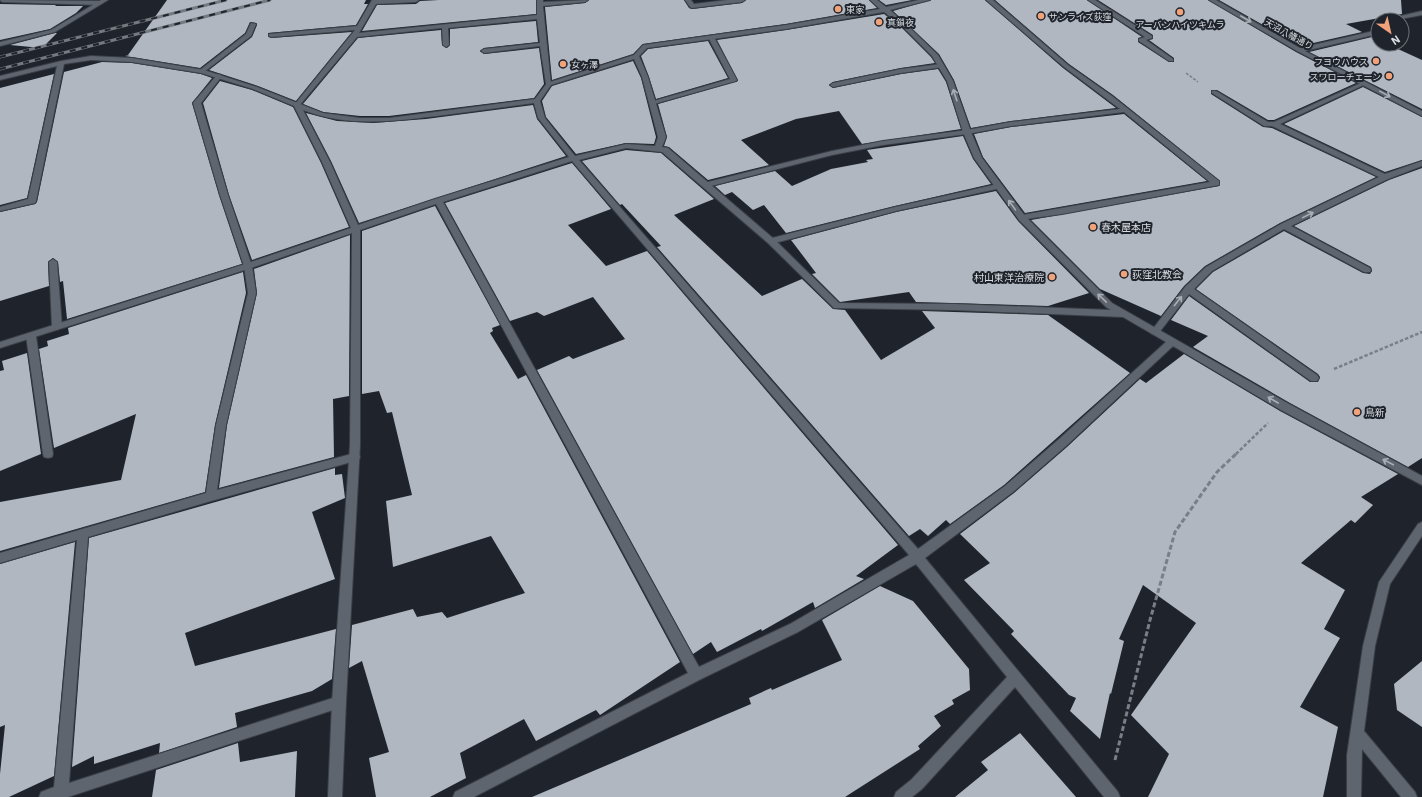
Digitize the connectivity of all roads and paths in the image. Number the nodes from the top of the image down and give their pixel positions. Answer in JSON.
{"nodes":[{"id":1,"x":2,"y":0,"type":"edge"},
{"id":2,"x":416,"y":0,"type":"edge"},
{"id":3,"x":585,"y":0,"type":"edge"},
{"id":4,"x":688,"y":0,"type":"edge"},
{"id":5,"x":742,"y":0,"type":"edge"},
{"id":6,"x":873,"y":0,"type":"edge"},
{"id":7,"x":927,"y":0,"type":"edge"},
{"id":8,"x":989,"y":0,"type":"edge"},
{"id":9,"x":1092,"y":0,"type":"edge"},
{"id":10,"x":1212,"y":0,"type":"edge"},
{"id":11,"x":374,"y":1,"type":"edge"},
{"id":12,"x":102,"y":2,"type":"edge"},
{"id":13,"x":540,"y":2,"type":"edge"},
{"id":14,"x":885,"y":10,"type":"junction"},
{"id":15,"x":1422,"y":13,"type":"edge"},
{"id":16,"x":1410,"y":15,"type":"edge"},
{"id":17,"x":539,"y":17,"type":"junction"},
{"id":18,"x":253,"y":24,"type":"dead end"},
{"id":19,"x":445,"y":27,"type":"junction"},
{"id":20,"x":359,"y":28,"type":"junction"},
{"id":21,"x":1370,"y":34,"type":"edge"},
{"id":22,"x":271,"y":35,"type":"dead end"},
{"id":23,"x":355,"y":35,"type":"junction"},
{"id":24,"x":711,"y":37,"type":"junction"},
{"id":25,"x":0,"y":44,"type":"edge"},
{"id":26,"x":544,"y":44,"type":"junction"},
{"id":27,"x":446,"y":46,"type":"dead end"},
{"id":28,"x":1299,"y":50,"type":"junction"},
{"id":29,"x":484,"y":51,"type":"dead end"},
{"id":30,"x":636,"y":56,"type":"junction"},
{"id":31,"x":1171,"y":60,"type":"joint"},
{"id":32,"x":61,"y":63,"type":"junction"},
{"id":33,"x":941,"y":66,"type":"junction"},
{"id":34,"x":202,"y":71,"type":"junction"},
{"id":35,"x":219,"y":76,"type":"junction"},
{"id":36,"x":0,"y":78,"type":"edge"},
{"id":37,"x":1365,"y":83,"type":"junction"},
{"id":38,"x":549,"y":84,"type":"junction"},
{"id":39,"x":833,"y":85,"type":"dead end"},
{"id":40,"x":1214,"y":92,"type":"joint"},
{"id":41,"x":537,"y":101,"type":"junction"},
{"id":42,"x":652,"y":103,"type":"junction"},
{"id":43,"x":297,"y":105,"type":"junction"},
{"id":44,"x":1126,"y":110,"type":"junction"},
{"id":45,"x":1422,"y":114,"type":"edge"},
{"id":46,"x":1273,"y":124,"type":"junction"},
{"id":47,"x":967,"y":132,"type":"junction"},
{"id":48,"x":658,"y":148,"type":"junction"},
{"id":49,"x":574,"y":159,"type":"junction"},
{"id":50,"x":1422,"y":163,"type":"edge"},
{"id":51,"x":1385,"y":177,"type":"junction"},
{"id":52,"x":707,"y":185,"type":"junction"},
{"id":53,"x":998,"y":186,"type":"junction"},
{"id":54,"x":438,"y":201,"type":"junction"},
{"id":55,"x":0,"y":209,"type":"edge"},
{"id":56,"x":1022,"y":218,"type":"junction"},
{"id":57,"x":1284,"y":226,"type":"junction"},
{"id":58,"x":356,"y":229,"type":"junction"},
{"id":59,"x":771,"y":241,"type":"junction"},
{"id":60,"x":53,"y":262,"type":"dead end"},
{"id":61,"x":248,"y":266,"type":"junction"},
{"id":62,"x":1367,"y":270,"type":"dead end"},
{"id":63,"x":1188,"y":289,"type":"junction"},
{"id":64,"x":1124,"y":314,"type":"junction"},
{"id":65,"x":57,"y":327,"type":"junction"},
{"id":66,"x":1154,"y":332,"type":"junction"},
{"id":67,"x":1422,"y":332,"type":"edge"},
{"id":68,"x":31,"y":336,"type":"junction"},
{"id":69,"x":1172,"y":342,"type":"junction"},
{"id":70,"x":0,"y":345,"type":"edge"},
{"id":71,"x":1314,"y":378,"type":"joint"},
{"id":72,"x":1285,"y":407,"type":"junction"},
{"id":73,"x":48,"y":454,"type":"dead end"},
{"id":74,"x":354,"y":457,"type":"junction"},
{"id":75,"x":1422,"y":481,"type":"edge"},
{"id":76,"x":211,"y":496,"type":"junction"},
{"id":77,"x":1422,"y":527,"type":"edge"},
{"id":78,"x":83,"y":534,"type":"junction"},
{"id":79,"x":0,"y":558,"type":"edge"},
{"id":80,"x":917,"y":558,"type":"junction"},
{"id":81,"x":696,"y":675,"type":"junction"},
{"id":82,"x":1016,"y":678,"type":"junction"},
{"id":83,"x":338,"y":702,"type":"junction"},
{"id":84,"x":1357,"y":733,"type":"junction"},
{"id":85,"x":61,"y":791,"type":"junction"},
{"id":86,"x":1110,"y":793,"type":"edge"},
{"id":87,"x":46,"y":797,"type":"edge"},
{"id":88,"x":335,"y":797,"type":"edge"},
{"id":89,"x":460,"y":797,"type":"edge"},
{"id":90,"x":901,"y":797,"type":"edge"},
{"id":91,"x":1354,"y":797,"type":"edge"},
{"id":92,"x":1410,"y":797,"type":"edge"}],
"edges":[{"from":1,"to":12,"type":"street"},
{"from":2,"to":11,"type":"street"},
{"from":3,"to":13,"type":"street"},
{"from":4,"to":5,"type":"street"},
{"from":6,"to":14,"type":"street"},
{"from":7,"to":14,"type":"street"},
{"from":8,"to":44,"type":"street"},
{"from":9,"to":31,"type":"street"},
{"from":10,"to":28,"type":"street","name":"天沼八幡通り","one_way":true},
{"from":11,"to":20,"type":"street"},
{"from":12,"to":25,"type":"street"},
{"from":13,"to":17,"type":"street"},
{"from":14,"to":24,"type":"street"},
{"from":14,"to":33,"type":"street"},
{"from":15,"to":16,"type":"street"},
{"from":17,"to":19,"type":"street"},
{"from":17,"to":26,"type":"street"},
{"from":18,"to":34,"type":"street"},
{"from":19,"to":23,"type":"street"},
{"from":19,"to":27,"type":"street"},
{"from":20,"to":22,"type":"street"},
{"from":20,"to":23,"type":"street"},
{"from":21,"to":28,"type":"street"},
{"from":23,"to":43,"type":"street"},
{"from":24,"to":30,"type":"street"},
{"from":24,"to":42,"type":"street"},
{"from":26,"to":29,"type":"street"},
{"from":26,"to":38,"type":"street"},
{"from":28,"to":37,"type":"street","name":"天沼八幡通り"},
{"from":30,"to":38,"type":"street"},
{"from":30,"to":42,"type":"street"},
{"from":31,"to":40,"type":"path"},
{"from":32,"to":34,"type":"street"},
{"from":32,"to":36,"type":"street"},
{"from":32,"to":55,"type":"street"},
{"from":33,"to":39,"type":"street"},
{"from":47,"to":33,"type":"street","one_way":true},
{"from":34,"to":35,"type":"street"},
{"from":35,"to":43,"type":"street"},
{"from":35,"to":61,"type":"street"},
{"from":37,"to":45,"type":"street","name":"天沼八幡通り","one_way":true},
{"from":37,"to":46,"type":"street"},
{"from":38,"to":41,"type":"street"},
{"from":40,"to":46,"type":"street"},
{"from":41,"to":43,"type":"street"},
{"from":41,"to":49,"type":"street"},
{"from":42,"to":48,"type":"street"},
{"from":43,"to":58,"type":"street"},
{"from":44,"to":47,"type":"street"},
{"from":44,"to":56,"type":"street"},
{"from":46,"to":51,"type":"street"},
{"from":47,"to":52,"type":"street"},
{"from":47,"to":53,"type":"street"},
{"from":48,"to":49,"type":"street"},
{"from":48,"to":52,"type":"street"},
{"from":49,"to":54,"type":"street"},
{"from":49,"to":80,"type":"street"},
{"from":50,"to":51,"type":"street"},
{"from":57,"to":51,"type":"street","one_way":true},
{"from":52,"to":59,"type":"street"},
{"from":56,"to":53,"type":"street","one_way":true},
{"from":53,"to":59,"type":"street"},
{"from":54,"to":58,"type":"street"},
{"from":54,"to":81,"type":"street"},
{"from":64,"to":56,"type":"street","one_way":true},
{"from":57,"to":62,"type":"street"},
{"from":57,"to":63,"type":"street"},
{"from":58,"to":61,"type":"street"},
{"from":58,"to":74,"type":"street"},
{"from":59,"to":64,"type":"street"},
{"from":60,"to":65,"type":"street"},
{"from":61,"to":65,"type":"street"},
{"from":61,"to":76,"type":"street"},
{"from":66,"to":63,"type":"street","one_way":true},
{"from":63,"to":71,"type":"street"},
{"from":64,"to":66,"type":"street"},
{"from":65,"to":68,"type":"street"},
{"from":66,"to":69,"type":"street"},
{"from":67,"to":71,"type":"path"},
{"from":68,"to":70,"type":"street"},
{"from":68,"to":73,"type":"street"},
{"from":72,"to":69,"type":"street","one_way":true},
{"from":69,"to":80,"type":"street"},
{"from":75,"to":72,"type":"street","one_way":true},
{"from":72,"to":86,"type":"path"},
{"from":74,"to":76,"type":"street"},
{"from":74,"to":83,"type":"street"},
{"from":76,"to":78,"type":"street"},
{"from":77,"to":84,"type":"street"},
{"from":78,"to":79,"type":"street"},
{"from":78,"to":85,"type":"street"},
{"from":80,"to":81,"type":"street"},
{"from":80,"to":82,"type":"street"},
{"from":81,"to":89,"type":"street"},
{"from":82,"to":86,"type":"street"},
{"from":82,"to":90,"type":"street"},
{"from":83,"to":85,"type":"street"},
{"from":83,"to":88,"type":"street"},
{"from":84,"to":91,"type":"street"},
{"from":84,"to":92,"type":"street"},
{"from":85,"to":87,"type":"street"}]}
